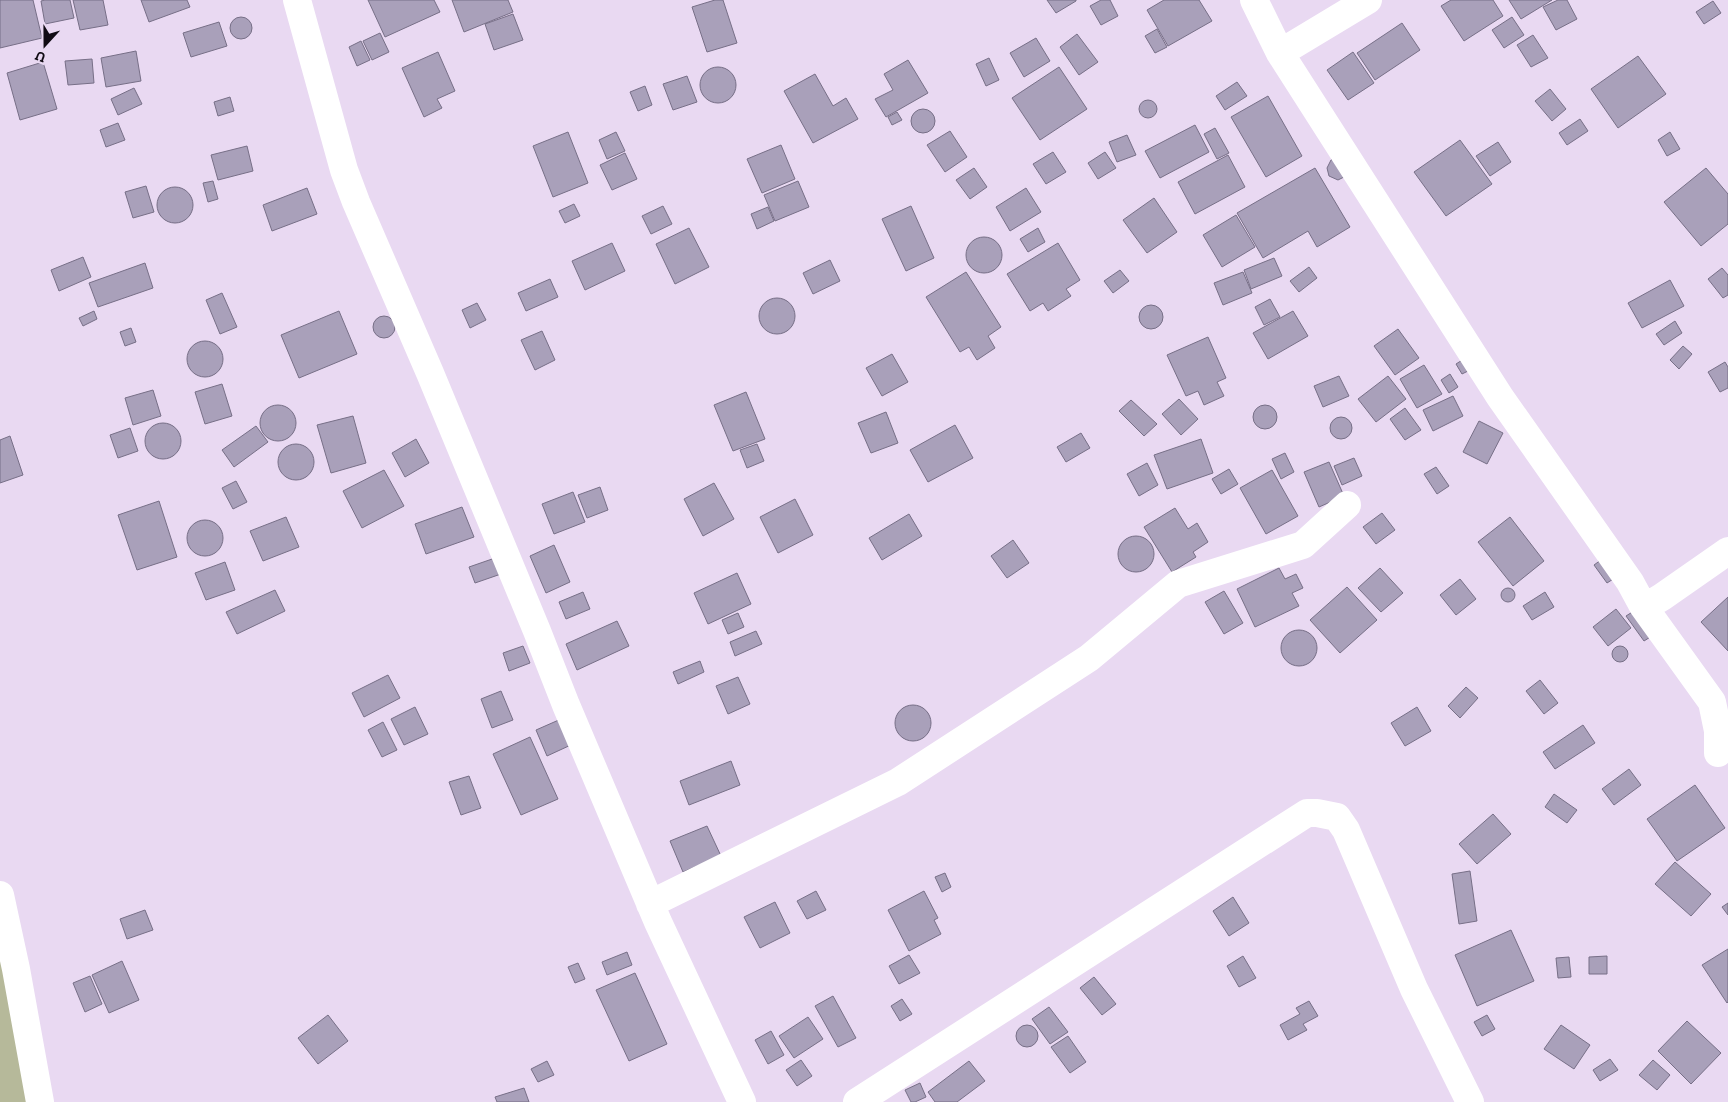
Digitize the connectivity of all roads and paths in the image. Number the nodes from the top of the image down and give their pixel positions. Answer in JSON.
{"nodes":[{"id":1,"x":297,"y":0,"type":"edge"},
{"id":2,"x":1254,"y":0,"type":"edge"},
{"id":3,"x":1368,"y":0,"type":"edge"},
{"id":4,"x":1280,"y":53,"type":"junction"},
{"id":5,"x":1347,"y":505,"type":"dead end"},
{"id":6,"x":1728,"y":551,"type":"edge"},
{"id":7,"x":1643,"y":606,"type":"junction"},
{"id":8,"x":1718,"y":752,"type":"dead end"},
{"id":9,"x":0,"y":895,"type":"edge"},
{"id":10,"x":650,"y":904,"type":"junction"},
{"id":11,"x":40,"y":1102,"type":"edge"},
{"id":12,"x":742,"y":1102,"type":"edge"},
{"id":13,"x":857,"y":1102,"type":"edge"},
{"id":14,"x":1470,"y":1102,"type":"edge"}],
"edges":[{"from":1,"to":10,"type":"street"},
{"from":2,"to":4,"type":"street"},
{"from":3,"to":4,"type":"street"},
{"from":4,"to":7,"type":"street"},
{"from":5,"to":10,"type":"street"},
{"from":6,"to":7,"type":"street"},
{"from":7,"to":8,"type":"street"},
{"from":9,"to":11,"type":"street"},
{"from":10,"to":12,"type":"street"},
{"from":13,"to":14,"type":"street"}]}
